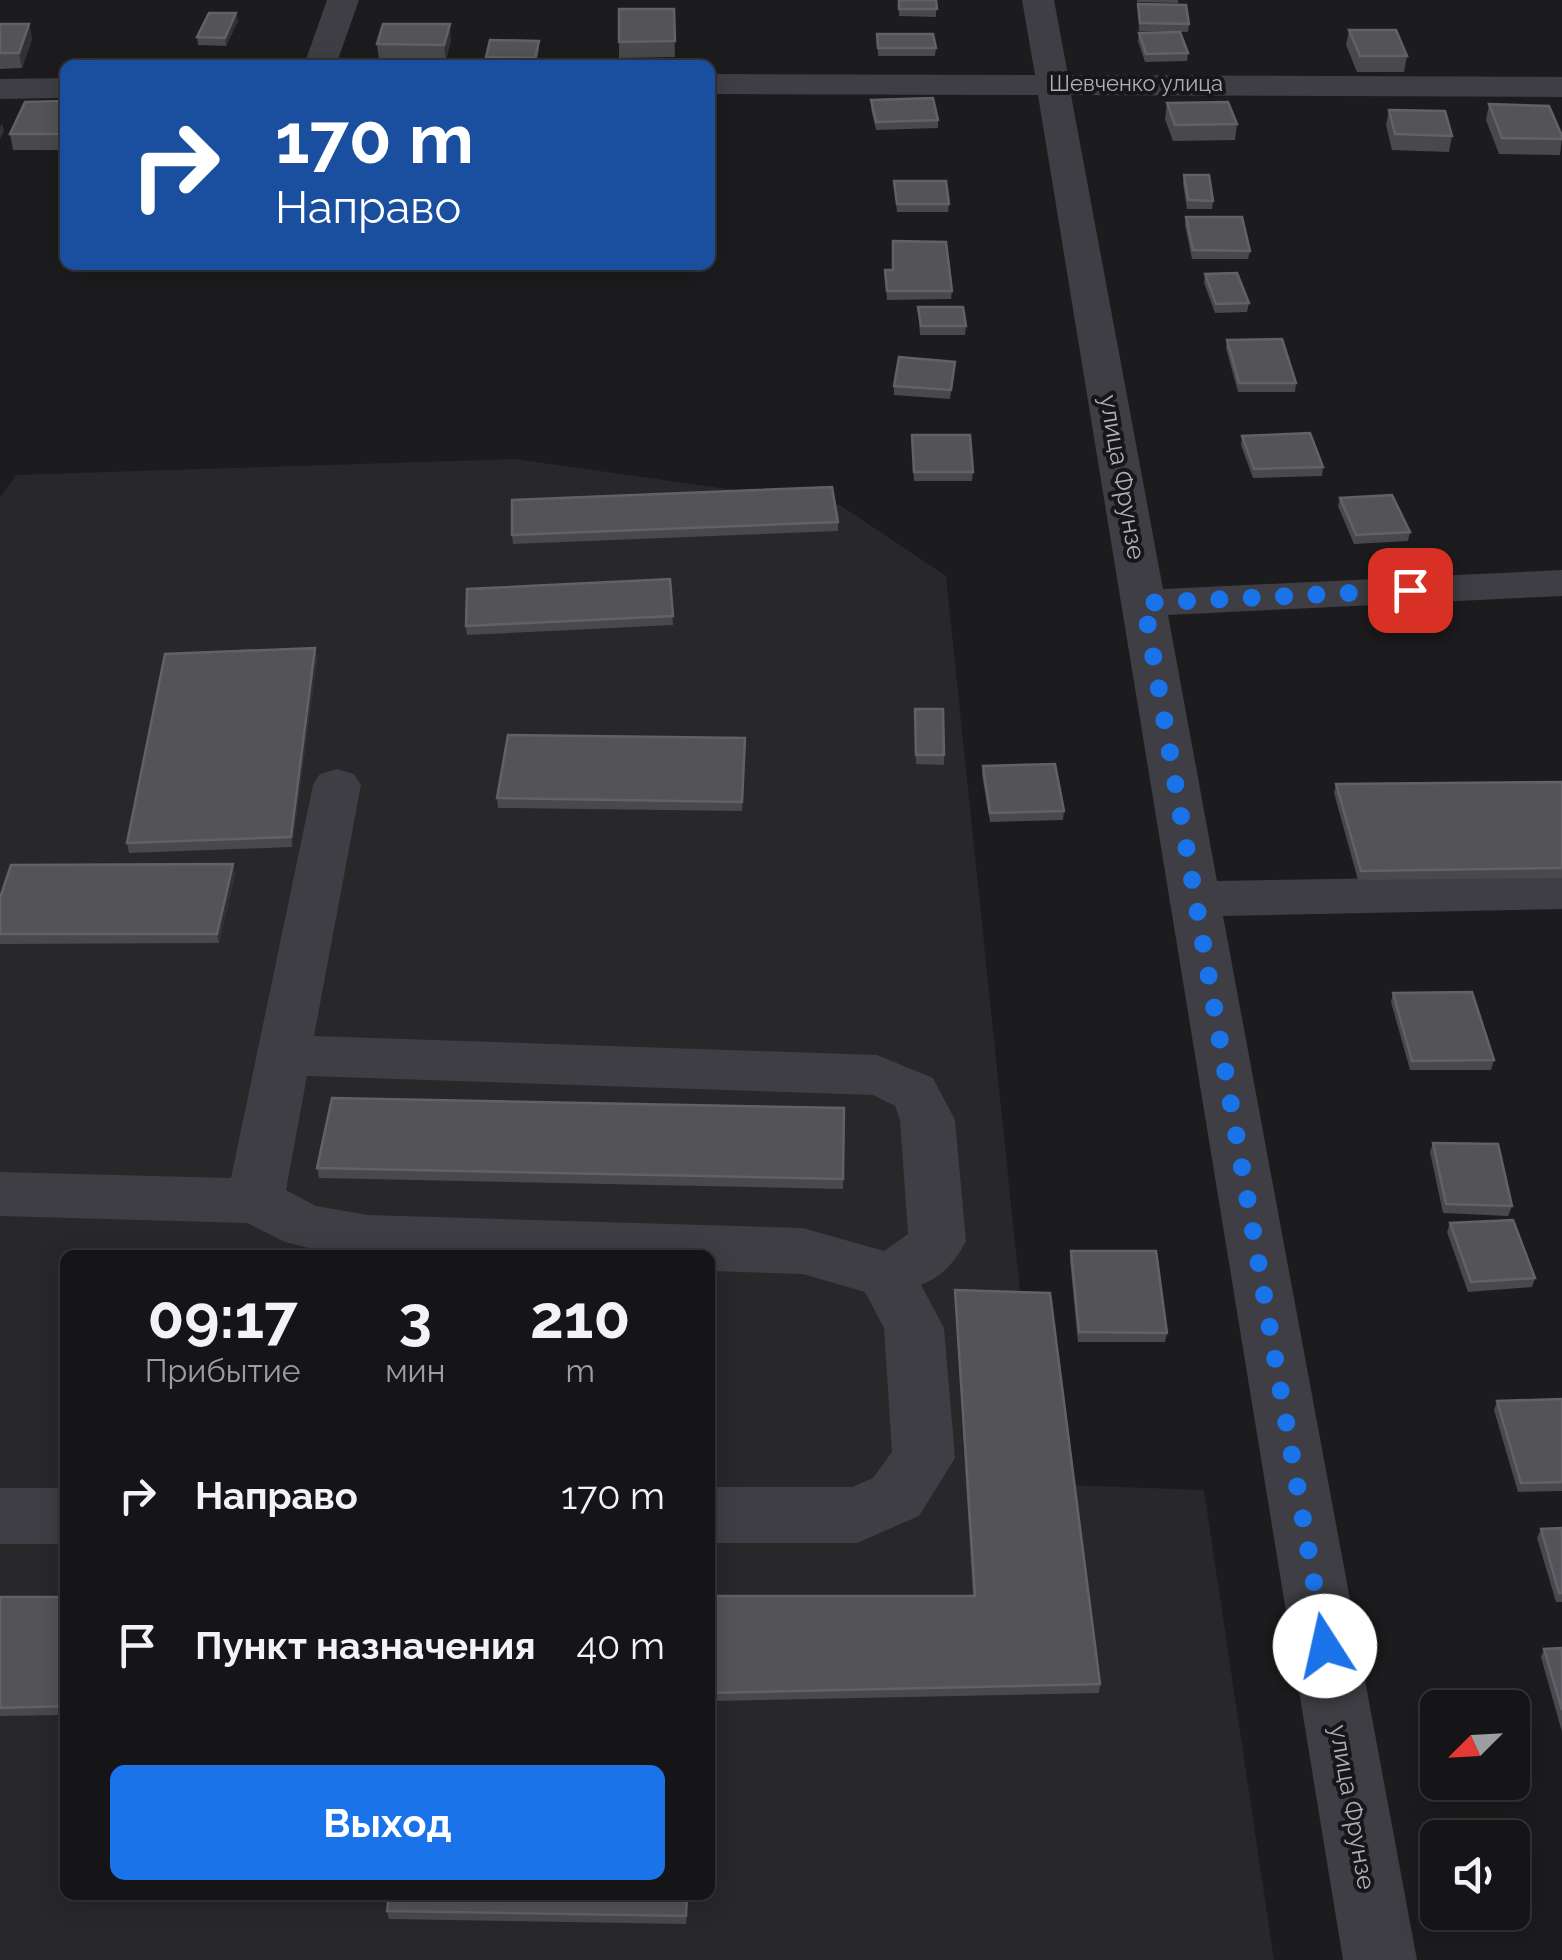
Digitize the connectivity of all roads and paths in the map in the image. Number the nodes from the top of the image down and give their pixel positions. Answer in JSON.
{"nodes":[{"id":1,"x":344,"y":0,"type":"edge"},
{"id":2,"x":1038,"y":0,"type":"edge"},
{"id":3,"x":322,"y":60,"type":"edge"},
{"id":4,"x":1054,"y":83,"type":"junction"},
{"id":5,"x":715,"y":84,"type":"edge"},
{"id":6,"x":1562,"y":87,"type":"edge"},
{"id":7,"x":60,"y":88,"type":"edge"},
{"id":8,"x":0,"y":89,"type":"edge"},
{"id":9,"x":1562,"y":583,"type":"edge"},
{"id":10,"x":1144,"y":603,"type":"junction"},
{"id":11,"x":337,"y":785,"type":"dead end"},
{"id":12,"x":1562,"y":892,"type":"edge"},
{"id":13,"x":1196,"y":899,"type":"junction"},
{"id":14,"x":284,"y":1054,"type":"junction"},
{"id":15,"x":0,"y":1194,"type":"edge"},
{"id":16,"x":255,"y":1201,"type":"junction"},
{"id":17,"x":886,"y":1275,"type":"junction"},
{"id":18,"x":715,"y":1515,"type":"edge"},
{"id":19,"x":0,"y":1516,"type":"edge"},
{"id":20,"x":60,"y":1516,"type":"edge"},
{"id":21,"x":1380,"y":1960,"type":"edge"}],
"edges":[{"from":1,"to":3,"type":"street"},
{"from":2,"to":4,"type":"street","name":"улица Фрунзе"},
{"from":4,"to":5,"type":"street","name":"Шевченко улица"},
{"from":4,"to":6,"type":"street","name":"Шевченко улица"},
{"from":4,"to":10,"type":"street","name":"улица Фрунзе"},
{"from":7,"to":8,"type":"street"},
{"from":9,"to":10,"type":"street"},
{"from":10,"to":13,"type":"street","name":"улица Фрунзе"},
{"from":11,"to":14,"type":"street"},
{"from":12,"to":13,"type":"street"},
{"from":13,"to":21,"type":"street","name":"улица Фрунзе"},
{"from":14,"to":16,"type":"street"},
{"from":14,"to":17,"type":"street"},
{"from":15,"to":16,"type":"street"},
{"from":16,"to":17,"type":"street"},
{"from":17,"to":18,"type":"street"},
{"from":19,"to":20,"type":"street"}]}
